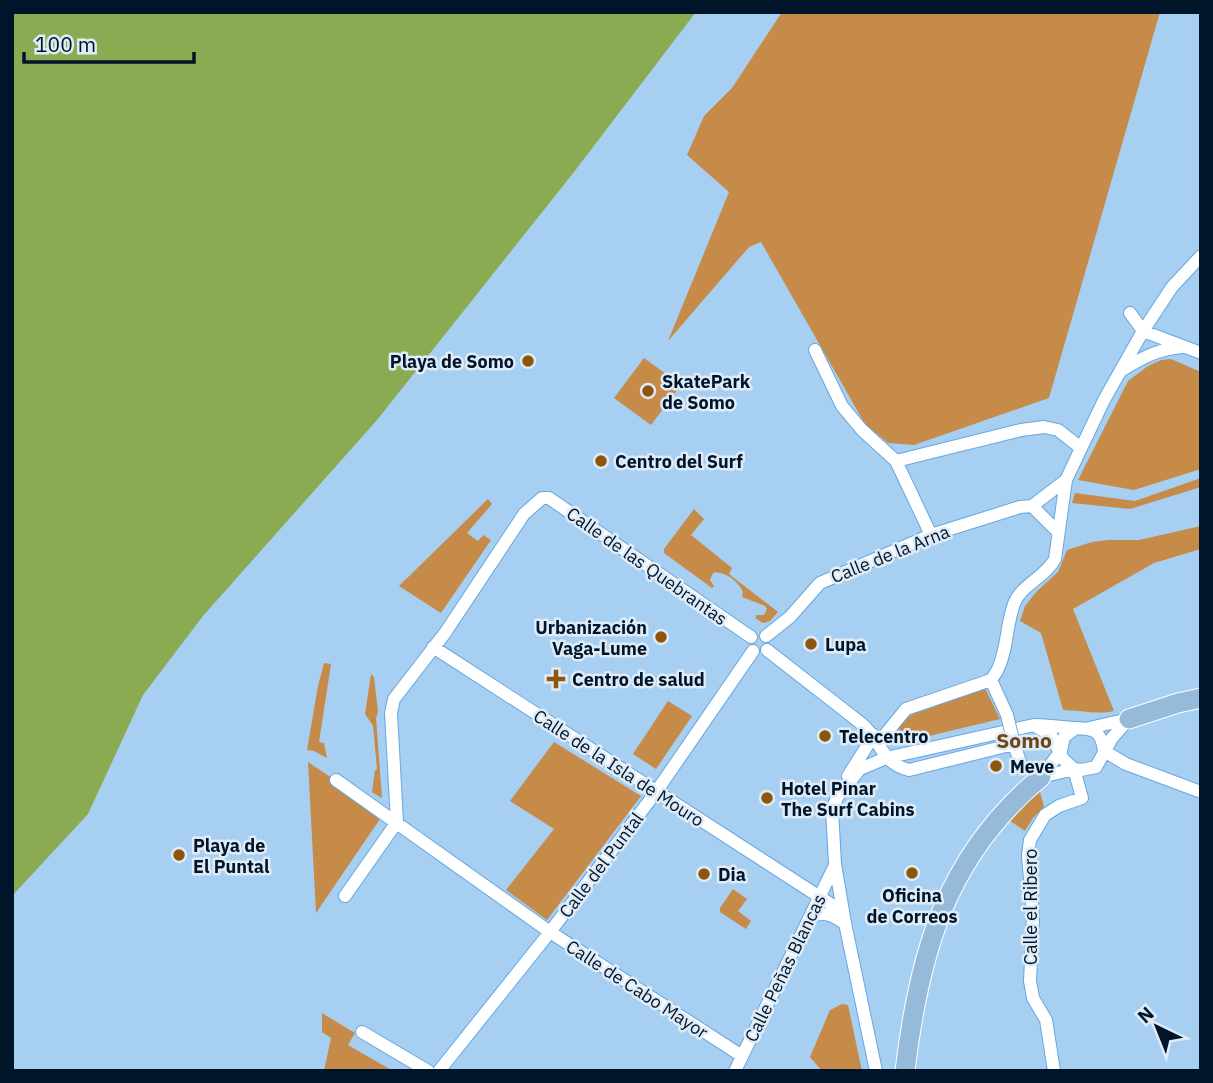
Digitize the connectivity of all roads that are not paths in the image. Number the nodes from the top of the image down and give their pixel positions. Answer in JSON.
{"nodes":[{"id":1,"x":1201,"y":256,"type":"edge"},
{"id":2,"x":1130,"y":313,"type":"dead end"},
{"id":3,"x":1143,"y":331,"type":"junction"},
{"id":4,"x":1187,"y":347,"type":"junction"},
{"id":5,"x":815,"y":349,"type":"dead end"},
{"id":6,"x":1201,"y":353,"type":"edge"},
{"id":7,"x":1121,"y":370,"type":"junction"},
{"id":8,"x":1081,"y":448,"type":"junction"},
{"id":9,"x":896,"y":461,"type":"junction"},
{"id":10,"x":1066,"y":480,"type":"junction"},
{"id":11,"x":1032,"y":506,"type":"junction"},
{"id":12,"x":1058,"y":532,"type":"junction"},
{"id":13,"x":931,"y":535,"type":"junction"},
{"id":14,"x":751,"y":638,"type":"junction"},
{"id":15,"x":767,"y":643,"type":"junction"},
{"id":16,"x":433,"y":647,"type":"junction"},
{"id":17,"x":753,"y":651,"type":"junction"},
{"id":18,"x":991,"y":680,"type":"junction"},
{"id":19,"x":1201,"y":698,"type":"edge"},
{"id":20,"x":1129,"y":719,"type":"junction"},
{"id":21,"x":1034,"y":725,"type":"junction"},
{"id":22,"x":1076,"y":728,"type":"junction"},
{"id":23,"x":1089,"y":728,"type":"junction"},
{"id":24,"x":876,"y":738,"type":"junction"},
{"id":25,"x":1014,"y":744,"type":"junction"},
{"id":26,"x":1061,"y":751,"type":"junction"},
{"id":27,"x":1104,"y":751,"type":"junction"},
{"id":28,"x":886,"y":758,"type":"junction"},
{"id":29,"x":1126,"y":764,"type":"junction"},
{"id":30,"x":1021,"y":765,"type":"dead end"},
{"id":31,"x":1097,"y":766,"type":"junction"},
{"id":32,"x":1074,"y":769,"type":"junction"},
{"id":33,"x":1041,"y":777,"type":"junction"},
{"id":34,"x":336,"y":780,"type":"dead end"},
{"id":35,"x":843,"y":787,"type":"junction"},
{"id":36,"x":656,"y":792,"type":"junction"},
{"id":37,"x":1201,"y":792,"type":"edge"},
{"id":38,"x":1082,"y":798,"type":"junction"},
{"id":39,"x":397,"y":822,"type":"junction"},
{"id":40,"x":835,"y":864,"type":"junction"},
{"id":41,"x":828,"y":881,"type":"junction"},
{"id":42,"x":805,"y":888,"type":"junction"},
{"id":43,"x":345,"y":896,"type":"dead end"},
{"id":44,"x":820,"y":897,"type":"junction"},
{"id":45,"x":811,"y":916,"type":"junction"},
{"id":46,"x":844,"y":918,"type":"junction"},
{"id":47,"x":550,"y":932,"type":"junction"},
{"id":48,"x":924,"y":962,"type":"junction"},
{"id":49,"x":362,"y":1032,"type":"dead end"},
{"id":50,"x":742,"y":1056,"type":"junction"},
{"id":51,"x":874,"y":1070,"type":"edge"},
{"id":52,"x":428,"y":1071,"type":"edge"},
{"id":53,"x":439,"y":1071,"type":"edge"},
{"id":54,"x":735,"y":1071,"type":"edge"},
{"id":55,"x":905,"y":1071,"type":"edge"},
{"id":56,"x":915,"y":1071,"type":"edge"},
{"id":57,"x":1054,"y":1071,"type":"edge"}],
"edges":[{"from":1,"to":3,"type":"street","name":"Calle de la Arna"},
{"from":2,"to":3,"type":"street"},
{"from":3,"to":4,"type":"street"},
{"from":3,"to":7,"type":"street","name":"Calle de la Arna"},
{"from":4,"to":6,"type":"street"},
{"from":4,"to":7,"type":"street"},
{"from":5,"to":9,"type":"street"},
{"from":7,"to":8,"type":"street","name":"Calle de la Arna"},
{"from":8,"to":9,"type":"street"},
{"from":8,"to":10,"type":"street","name":"Calle de la Arna"},
{"from":9,"to":13,"type":"street"},
{"from":10,"to":11,"type":"street","name":"Calle de la Arna"},
{"from":10,"to":12,"type":"street"},
{"from":11,"to":12,"type":"street"},
{"from":11,"to":13,"type":"street","name":"Calle de la Arna"},
{"from":12,"to":18,"type":"street"},
{"from":13,"to":15,"type":"street","name":"Calle de la Arna"},
{"from":14,"to":15,"type":"street"},
{"from":14,"to":16,"type":"street","name":"Calle de las Quebrantas"},
{"from":14,"to":17,"type":"street"},
{"from":15,"to":17,"type":"street"},
{"from":15,"to":24,"type":"street"},
{"from":16,"to":36,"type":"street","name":"Calle de la Isla de Mouro"},
{"from":16,"to":39,"type":"street"},
{"from":17,"to":36,"type":"street","name":"Calle del Puntal"},
{"from":18,"to":24,"type":"street"},
{"from":18,"to":25,"type":"street","bridge":true},
{"from":19,"to":20,"type":"main road"},
{"from":20,"to":23,"type":"street"},
{"from":20,"to":27,"type":"street"},
{"from":21,"to":22,"type":"street"},
{"from":21,"to":26,"type":"street"},
{"from":21,"to":28,"type":"street"},
{"from":22,"to":23,"type":"street"},
{"from":22,"to":26,"type":"street"},
{"from":23,"to":27,"type":"street"},
{"from":24,"to":28,"type":"street"},
{"from":24,"to":35,"type":"street"},
{"from":25,"to":28,"type":"street"},
{"from":25,"to":30,"type":"street"},
{"from":26,"to":32,"type":"street"},
{"from":26,"to":33,"type":"street"},
{"from":27,"to":29,"type":"street"},
{"from":27,"to":31,"type":"street"},
{"from":28,"to":35,"type":"street"},
{"from":29,"to":31,"type":"street"},
{"from":29,"to":37,"type":"street"},
{"from":31,"to":32,"type":"street"},
{"from":31,"to":38,"type":"street"},
{"from":32,"to":33,"type":"street"},
{"from":32,"to":38,"type":"street"},
{"from":33,"to":48,"type":"main road"},
{"from":34,"to":39,"type":"street","name":"Calle de Cabo Mayor"},
{"from":35,"to":40,"type":"street"},
{"from":36,"to":42,"type":"street","name":"Calle de la Isla de Mouro"},
{"from":36,"to":47,"type":"street","name":"Calle del Puntal"},
{"from":38,"to":57,"type":"street","name":"Calle el Ribero"},
{"from":39,"to":43,"type":"street"},
{"from":39,"to":47,"type":"street","name":"Calle de Cabo Mayor"},
{"from":40,"to":41,"type":"street","name":"Calle Peñas Blancas"},
{"from":40,"to":46,"type":"street"},
{"from":41,"to":42,"type":"street"},
{"from":41,"to":44,"type":"street","name":"Calle Peñas Blancas"},
{"from":42,"to":44,"type":"street","name":"Calle de la Isla de Mouro"},
{"from":44,"to":45,"type":"street","name":"Calle Peñas Blancas"},
{"from":44,"to":46,"type":"street","name":"Calle de la Isla de Mouro"},
{"from":45,"to":46,"type":"street"},
{"from":45,"to":50,"type":"street","name":"Calle Peñas Blancas"},
{"from":46,"to":51,"type":"street"},
{"from":47,"to":50,"type":"street","name":"Calle de Cabo Mayor"},
{"from":47,"to":53,"type":"street","name":"Calle del Puntal"},
{"from":48,"to":55,"type":"main road"},
{"from":48,"to":56,"type":"main road"},
{"from":49,"to":52,"type":"street"},
{"from":50,"to":54,"type":"street","name":"Calle Peñas Blancas"}]}
